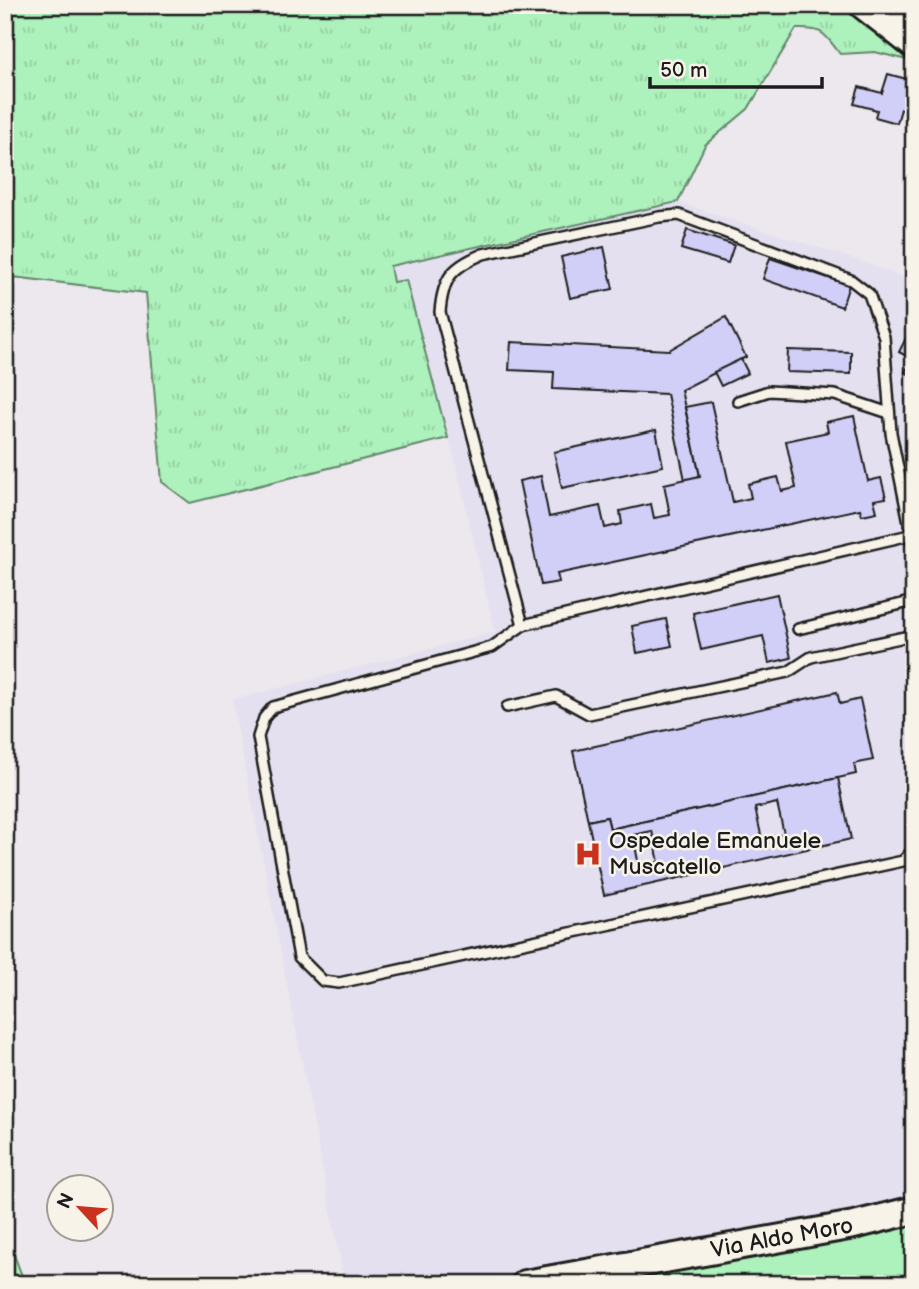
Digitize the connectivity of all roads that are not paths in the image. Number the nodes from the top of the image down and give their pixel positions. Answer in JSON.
{"nodes":[{"id":1,"x":863,"y":5,"type":"edge"},
{"id":2,"x":893,"y":5,"type":"edge"},
{"id":3,"x":914,"y":18,"type":"edge"},
{"id":4,"x":914,"y":45,"type":"edge"},
{"id":5,"x":738,"y":401,"type":"dead end"},
{"id":6,"x":889,"y":413,"type":"junction"},
{"id":7,"x":912,"y":535,"type":"edge"},
{"id":8,"x":914,"y":547,"type":"edge"},
{"id":9,"x":914,"y":601,"type":"edge"},
{"id":10,"x":523,"y":625,"type":"junction"},
{"id":11,"x":798,"y":629,"type":"dead end"},
{"id":12,"x":914,"y":635,"type":"edge"},
{"id":13,"x":508,"y":707,"type":"dead end"},
{"id":14,"x":914,"y":849,"type":"edge"},
{"id":15,"x":913,"y":1210,"type":"edge"},
{"id":16,"x":525,"y":1284,"type":"edge"}],
"edges":[{"from":1,"to":4,"type":"main road"},
{"from":2,"to":3,"type":"street"},
{"from":5,"to":6,"type":"lane"},
{"from":6,"to":7,"type":"lane"},
{"from":6,"to":10,"type":"lane"},
{"from":7,"to":8,"type":"lane"},
{"from":7,"to":10,"type":"lane"},
{"from":9,"to":11,"type":"lane"},
{"from":10,"to":14,"type":"lane"},
{"from":12,"to":13,"type":"lane"},
{"from":15,"to":16,"type":"main road","name":"Via Aldo Moro"}]}
